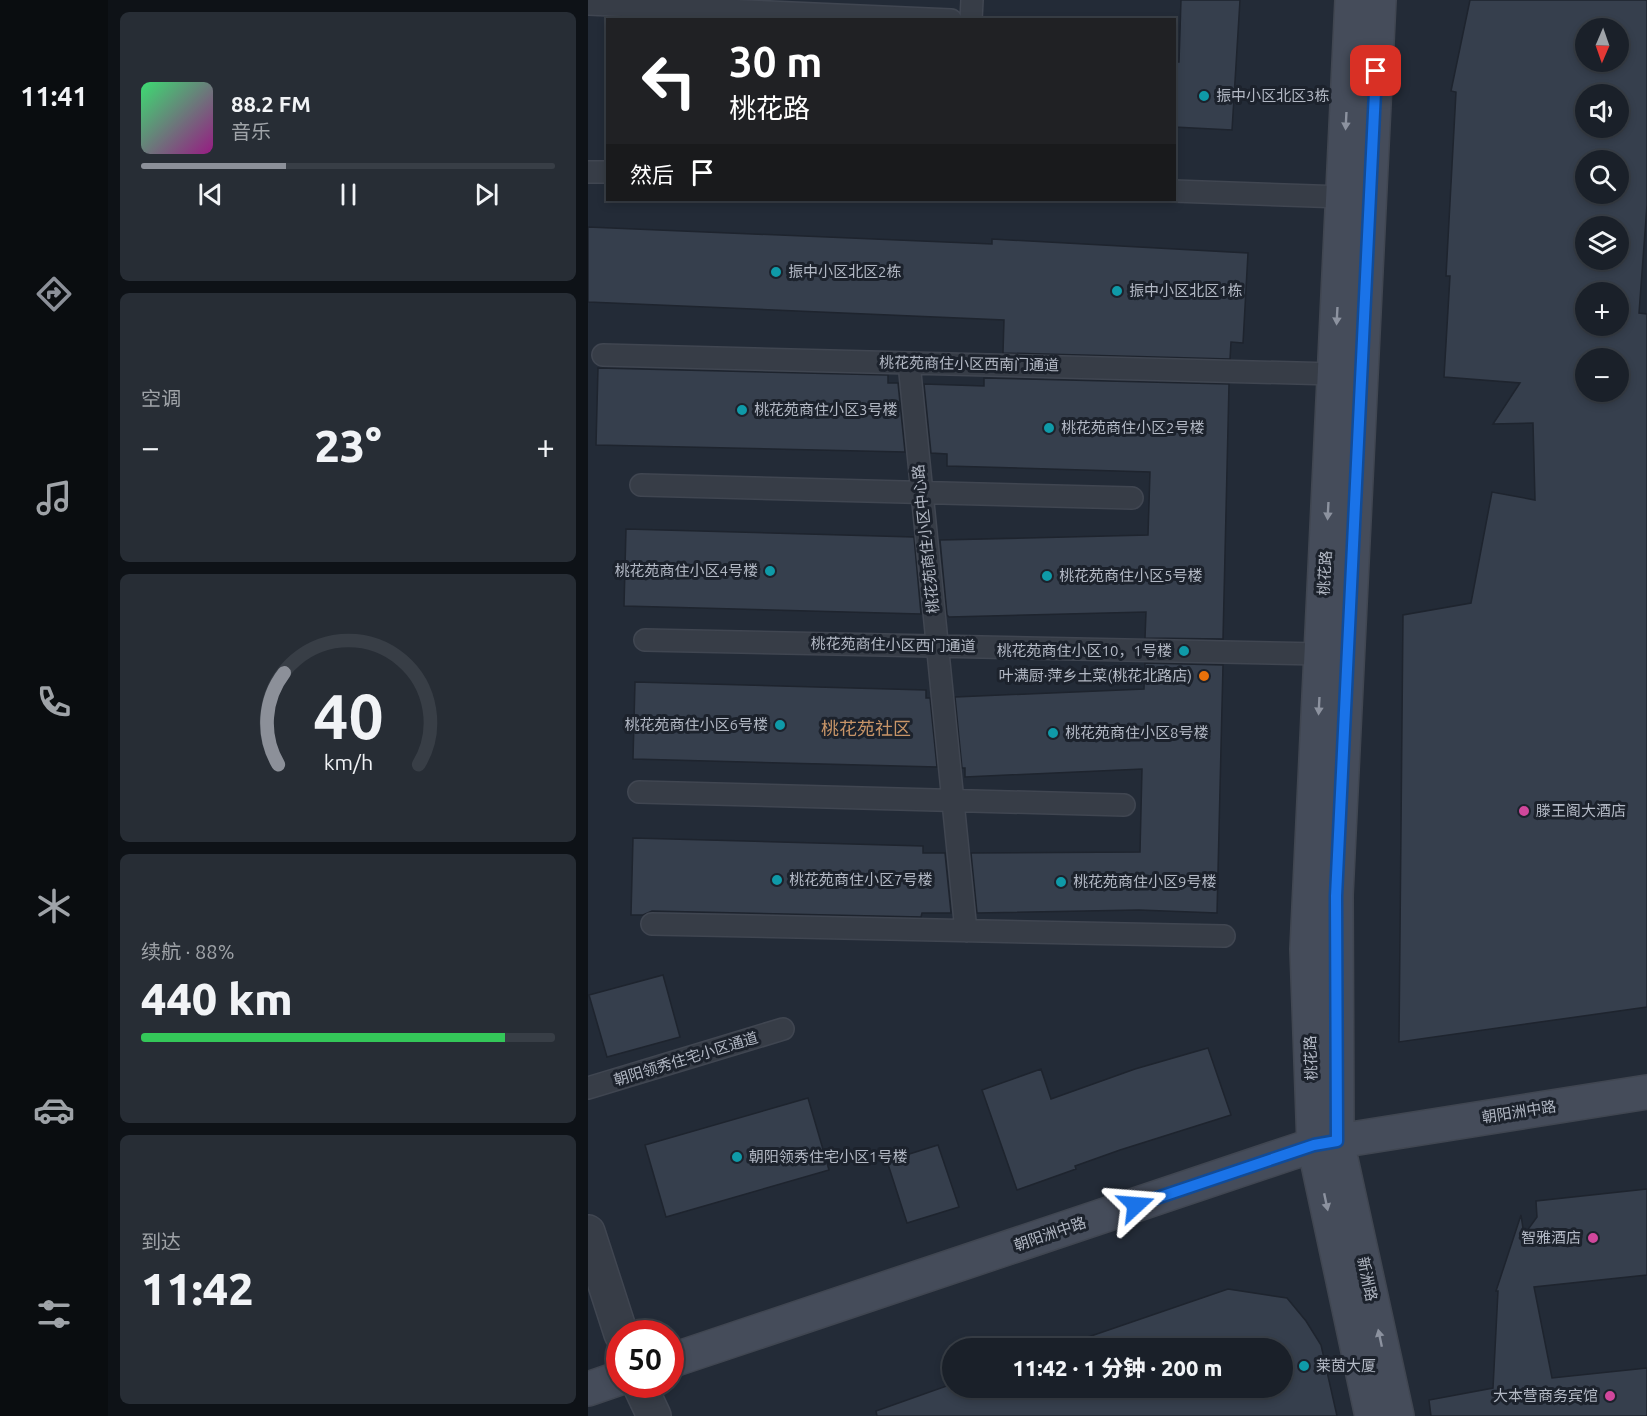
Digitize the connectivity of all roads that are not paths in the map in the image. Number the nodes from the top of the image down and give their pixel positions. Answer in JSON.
{"nodes":[{"id":1,"x":972,"y":0,"type":"edge"},
{"id":2,"x":1352,"y":0,"type":"edge"},
{"id":3,"x":1379,"y":0,"type":"edge"},
{"id":4,"x":588,"y":4,"type":"edge"},
{"id":5,"x":832,"y":11,"type":"edge"},
{"id":6,"x":925,"y":18,"type":"edge"},
{"id":7,"x":971,"y":18,"type":"edge"},
{"id":8,"x":588,"y":172,"type":"edge"},
{"id":9,"x":606,"y":172,"type":"edge"},
{"id":10,"x":1176,"y":191,"type":"edge"},
{"id":11,"x":1343,"y":197,"type":"junction"},
{"id":12,"x":603,"y":355,"type":"dead end"},
{"id":13,"x":909,"y":363,"type":"junction"},
{"id":14,"x":1334,"y":374,"type":"junction"},
{"id":15,"x":640,"y":485,"type":"dead end"},
{"id":16,"x":922,"y":492,"type":"junction"},
{"id":17,"x":1132,"y":498,"type":"dead end"},
{"id":18,"x":645,"y":640,"type":"dead end"},
{"id":19,"x":937,"y":646,"type":"junction"},
{"id":20,"x":1321,"y":654,"type":"junction"},
{"id":21,"x":639,"y":792,"type":"dead end"},
{"id":22,"x":953,"y":800,"type":"junction"},
{"id":23,"x":1124,"y":805,"type":"dead end"},
{"id":24,"x":652,"y":924,"type":"dead end"},
{"id":25,"x":966,"y":931,"type":"junction"},
{"id":26,"x":1224,"y":936,"type":"dead end"},
{"id":27,"x":783,"y":1029,"type":"dead end"},
{"id":28,"x":588,"y":1088,"type":"edge"},
{"id":29,"x":1647,"y":1092,"type":"edge"},
{"id":30,"x":1325,"y":1143,"type":"junction"},
{"id":31,"x":588,"y":1232,"type":"edge"},
{"id":32,"x":616,"y":1320,"type":"edge"},
{"id":33,"x":684,"y":1356,"type":"edge"},
{"id":34,"x":606,"y":1383,"type":"edge"},
{"id":35,"x":588,"y":1389,"type":"edge"},
{"id":36,"x":646,"y":1398,"type":"edge"},
{"id":37,"x":654,"y":1416,"type":"edge"},
{"id":38,"x":1372,"y":1416,"type":"edge"},
{"id":39,"x":1397,"y":1416,"type":"edge"}],
"edges":[{"from":1,"to":7,"type":"lane"},
{"from":2,"to":11,"type":"main road","name":"桃花路","one_way":true},
{"from":3,"to":30,"type":"main road","name":"桃花路"},
{"from":4,"to":5,"type":"lane"},
{"from":5,"to":6,"type":"lane"},
{"from":8,"to":9,"type":"lane"},
{"from":10,"to":11,"type":"lane"},
{"from":11,"to":14,"type":"main road","name":"桃花路","one_way":true},
{"from":12,"to":13,"type":"lane","name":"桃花苑商住小区西南门通道"},
{"from":13,"to":14,"type":"lane","name":"桃花苑商住小区西南门通道"},
{"from":13,"to":16,"type":"lane","name":"桃花苑商住小区中心路"},
{"from":14,"to":20,"type":"main road","name":"桃花路","one_way":true},
{"from":15,"to":16,"type":"lane"},
{"from":16,"to":17,"type":"lane"},
{"from":16,"to":19,"type":"lane","name":"桃花苑商住小区中心路"},
{"from":18,"to":19,"type":"lane","name":"桃花苑商住小区西门通道"},
{"from":19,"to":20,"type":"lane","name":"桃花苑商住小区西门通道"},
{"from":19,"to":22,"type":"lane","name":"桃花苑商住小区中心路"},
{"from":20,"to":30,"type":"main road","name":"桃花路","one_way":true},
{"from":21,"to":22,"type":"lane"},
{"from":22,"to":23,"type":"lane"},
{"from":22,"to":25,"type":"lane","name":"桃花苑商住小区中心路"},
{"from":24,"to":25,"type":"lane"},
{"from":25,"to":26,"type":"lane"},
{"from":27,"to":28,"type":"lane","name":"朝阳领秀住宅小区通道"},
{"from":29,"to":30,"type":"main road","name":"朝阳洲中路"},
{"from":30,"to":33,"type":"main road","name":"朝阳洲中路"},
{"from":30,"to":38,"type":"main road","name":"新洲路","one_way":true},
{"from":39,"to":30,"type":"main road","name":"新洲路","one_way":true},
{"from":31,"to":32,"type":"street"},
{"from":34,"to":35,"type":"main road"},
{"from":36,"to":37,"type":"street"}]}
